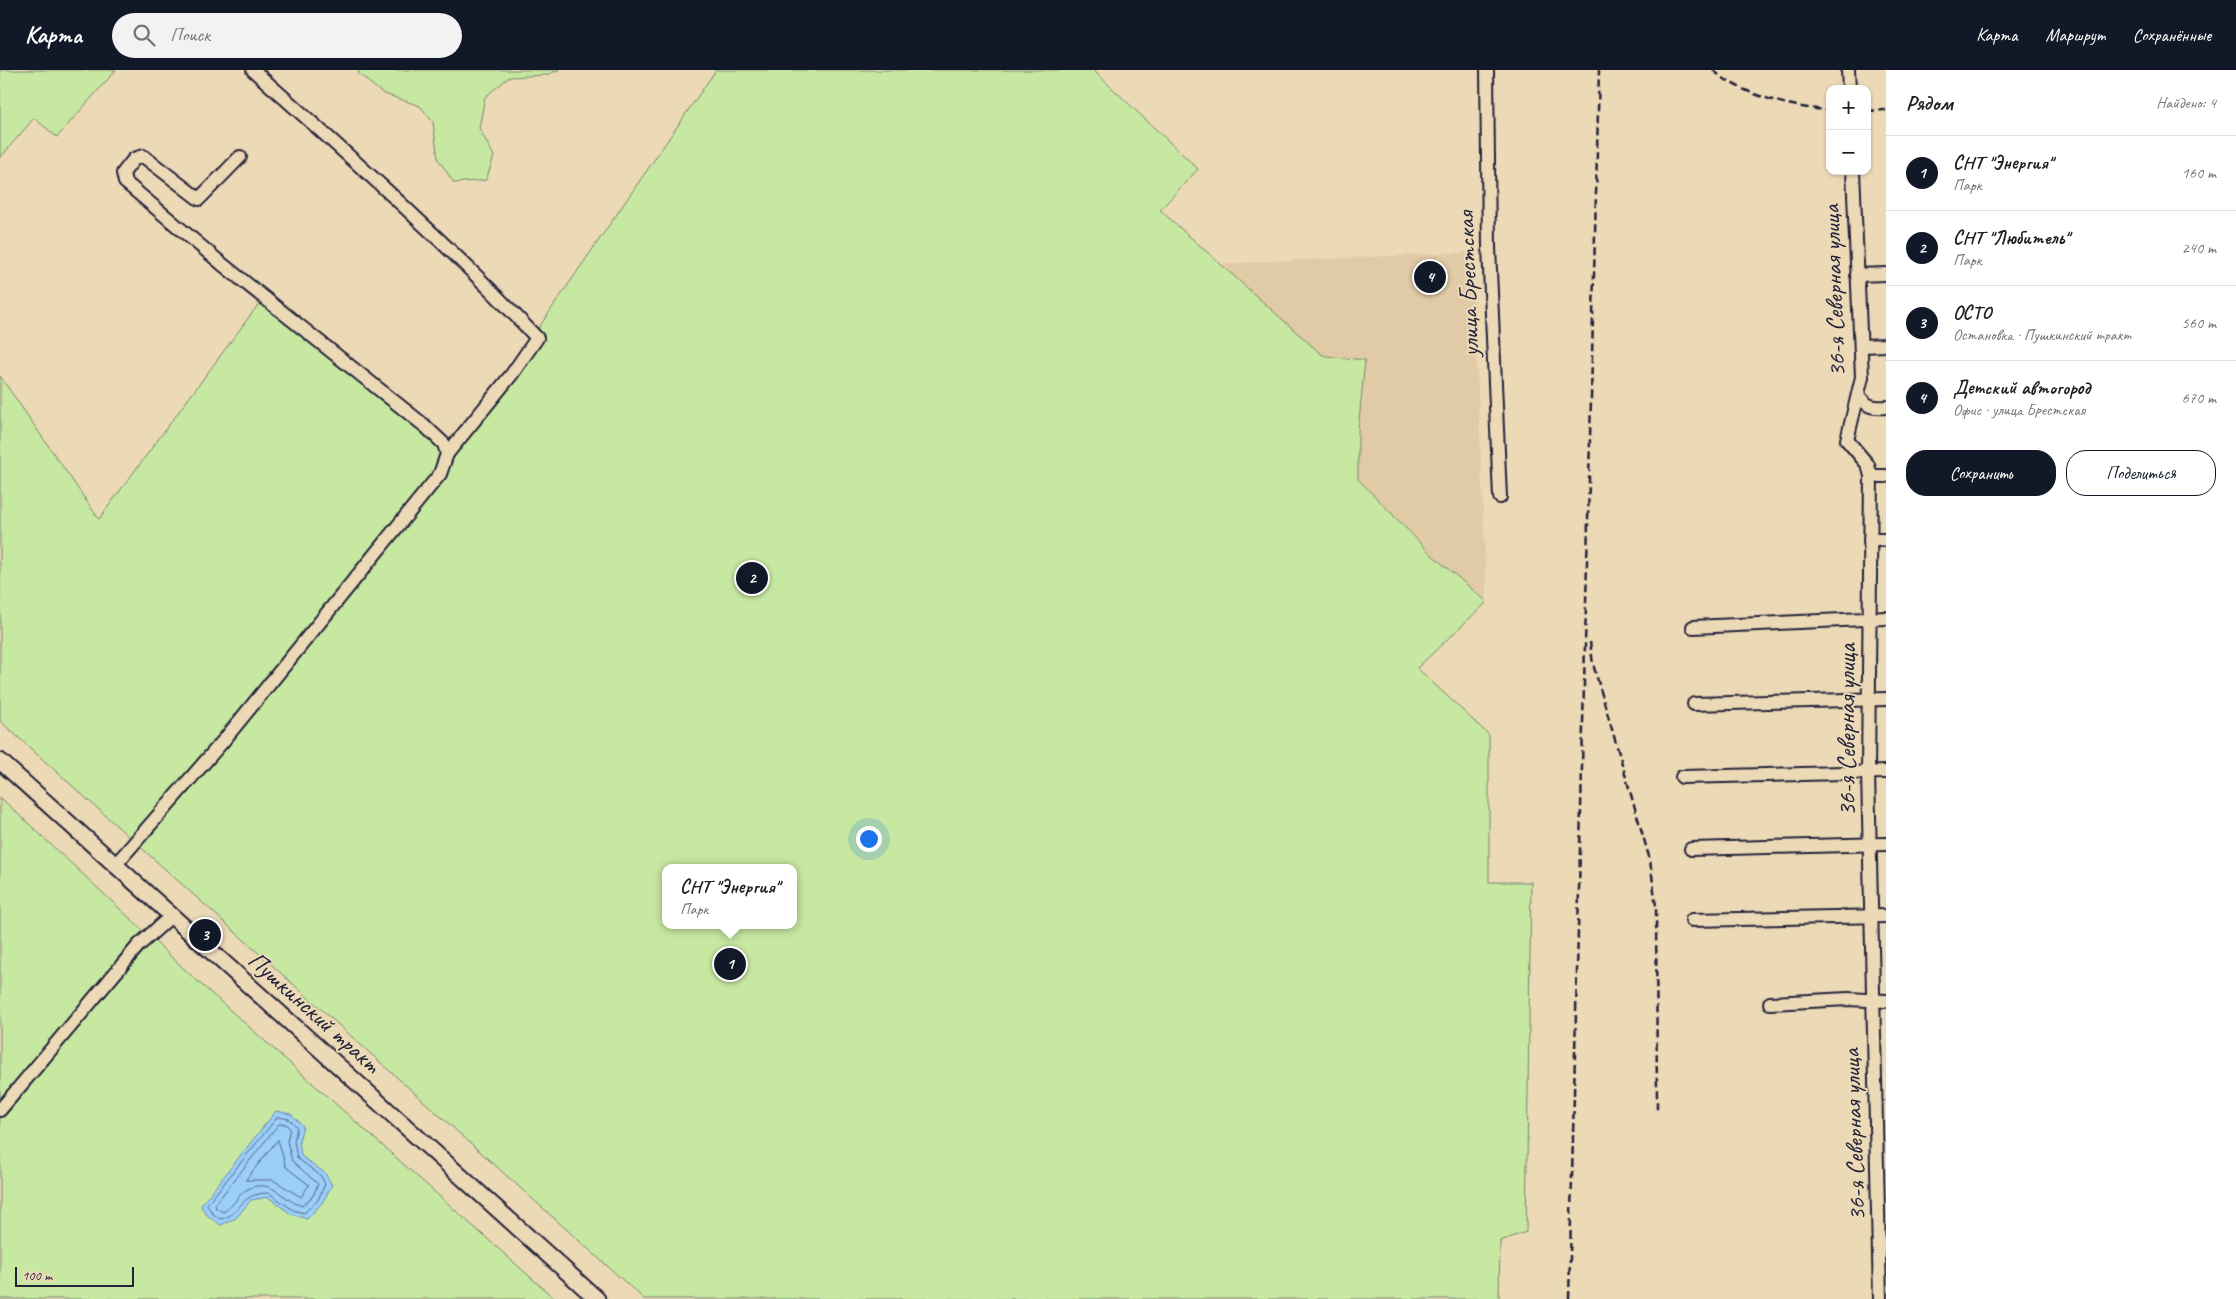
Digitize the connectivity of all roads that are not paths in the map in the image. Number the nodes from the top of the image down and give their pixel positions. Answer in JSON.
{"nodes":[{"id":1,"x":253,"y":70,"type":"edge"},
{"id":2,"x":1487,"y":70,"type":"edge"},
{"id":3,"x":1848,"y":70,"type":"edge"},
{"id":4,"x":1849,"y":85,"type":"edge"},
{"id":5,"x":240,"y":157,"type":"dead end"},
{"id":6,"x":1852,"y":175,"type":"edge"},
{"id":7,"x":1857,"y":274,"type":"junction"},
{"id":8,"x":1886,"y":274,"type":"edge"},
{"id":9,"x":1886,"y":345,"type":"edge"},
{"id":10,"x":1862,"y":346,"type":"junction"},
{"id":11,"x":1859,"y":396,"type":"junction"},
{"id":12,"x":1886,"y":407,"type":"edge"},
{"id":13,"x":447,"y":454,"type":"junction"},
{"id":14,"x":1871,"y":476,"type":"junction"},
{"id":15,"x":1886,"y":476,"type":"edge"},
{"id":16,"x":1500,"y":496,"type":"dead end"},
{"id":17,"x":1870,"y":540,"type":"junction"},
{"id":18,"x":1886,"y":540,"type":"edge"},
{"id":19,"x":1886,"y":618,"type":"edge"},
{"id":20,"x":1869,"y":619,"type":"junction"},
{"id":21,"x":1693,"y":627,"type":"dead end"},
{"id":22,"x":1886,"y":699,"type":"edge"},
{"id":23,"x":1869,"y":700,"type":"junction"},
{"id":24,"x":1694,"y":704,"type":"dead end"},
{"id":25,"x":0,"y":760,"type":"edge"},
{"id":26,"x":1868,"y":772,"type":"junction"},
{"id":27,"x":1886,"y":772,"type":"edge"},
{"id":28,"x":1682,"y":777,"type":"dead end"},
{"id":29,"x":1886,"y":844,"type":"edge"},
{"id":30,"x":1870,"y":845,"type":"junction"},
{"id":31,"x":1691,"y":849,"type":"dead end"},
{"id":32,"x":116,"y":864,"type":"junction"},
{"id":33,"x":172,"y":916,"type":"junction"},
{"id":34,"x":1886,"y":916,"type":"edge"},
{"id":35,"x":1873,"y":917,"type":"junction"},
{"id":36,"x":1692,"y":920,"type":"dead end"},
{"id":37,"x":1873,"y":1001,"type":"junction"},
{"id":38,"x":1886,"y":1001,"type":"edge"},
{"id":39,"x":1770,"y":1002,"type":"dead end"},
{"id":40,"x":1880,"y":1079,"type":"edge"},
{"id":41,"x":0,"y":1110,"type":"edge"},
{"id":42,"x":1881,"y":1148,"type":"edge"},
{"id":43,"x":1882,"y":1219,"type":"edge"},
{"id":44,"x":1882,"y":1293,"type":"edge"},
{"id":45,"x":597,"y":1299,"type":"edge"}],
"edges":[{"from":1,"to":13,"type":"street"},
{"from":2,"to":16,"type":"street","name":"улица Брестская"},
{"from":3,"to":4,"type":"street"},
{"from":5,"to":13,"type":"street"},
{"from":6,"to":7,"type":"street","name":"36-я Северная улица"},
{"from":7,"to":8,"type":"street"},
{"from":7,"to":10,"type":"street","name":"36-я Северная улица"},
{"from":9,"to":10,"type":"street"},
{"from":10,"to":11,"type":"street","name":"36-я Северная улица"},
{"from":11,"to":12,"type":"street"},
{"from":11,"to":14,"type":"street","name":"36-я Северная улица"},
{"from":13,"to":32,"type":"street"},
{"from":14,"to":15,"type":"street"},
{"from":14,"to":17,"type":"street","name":"36-я Северная улица"},
{"from":17,"to":18,"type":"street"},
{"from":17,"to":20,"type":"street","name":"36-я Северная улица"},
{"from":19,"to":20,"type":"street"},
{"from":20,"to":21,"type":"street"},
{"from":20,"to":23,"type":"street","name":"36-я Северная улица"},
{"from":22,"to":23,"type":"street"},
{"from":23,"to":24,"type":"street"},
{"from":23,"to":26,"type":"street","name":"36-я Северная улица"},
{"from":25,"to":32,"type":"main road","name":"Пушкинский тракт"},
{"from":26,"to":27,"type":"street"},
{"from":26,"to":28,"type":"street"},
{"from":26,"to":30,"type":"street","name":"36-я Северная улица"},
{"from":29,"to":30,"type":"street"},
{"from":30,"to":31,"type":"street"},
{"from":30,"to":35,"type":"street","name":"36-я Северная улица"},
{"from":32,"to":33,"type":"main road","name":"Пушкинский тракт"},
{"from":33,"to":41,"type":"street"},
{"from":33,"to":45,"type":"main road","name":"Пушкинский тракт"},
{"from":34,"to":35,"type":"street"},
{"from":35,"to":36,"type":"street"},
{"from":35,"to":37,"type":"street","name":"36-я Северная улица"},
{"from":37,"to":38,"type":"street"},
{"from":37,"to":39,"type":"street"},
{"from":37,"to":40,"type":"street","name":"36-я Северная улица"},
{"from":40,"to":42,"type":"street","name":"36-я Северная улица"},
{"from":42,"to":43,"type":"street","name":"36-я Северная улица"},
{"from":43,"to":44,"type":"street","name":"36-я Северная улица"}]}
